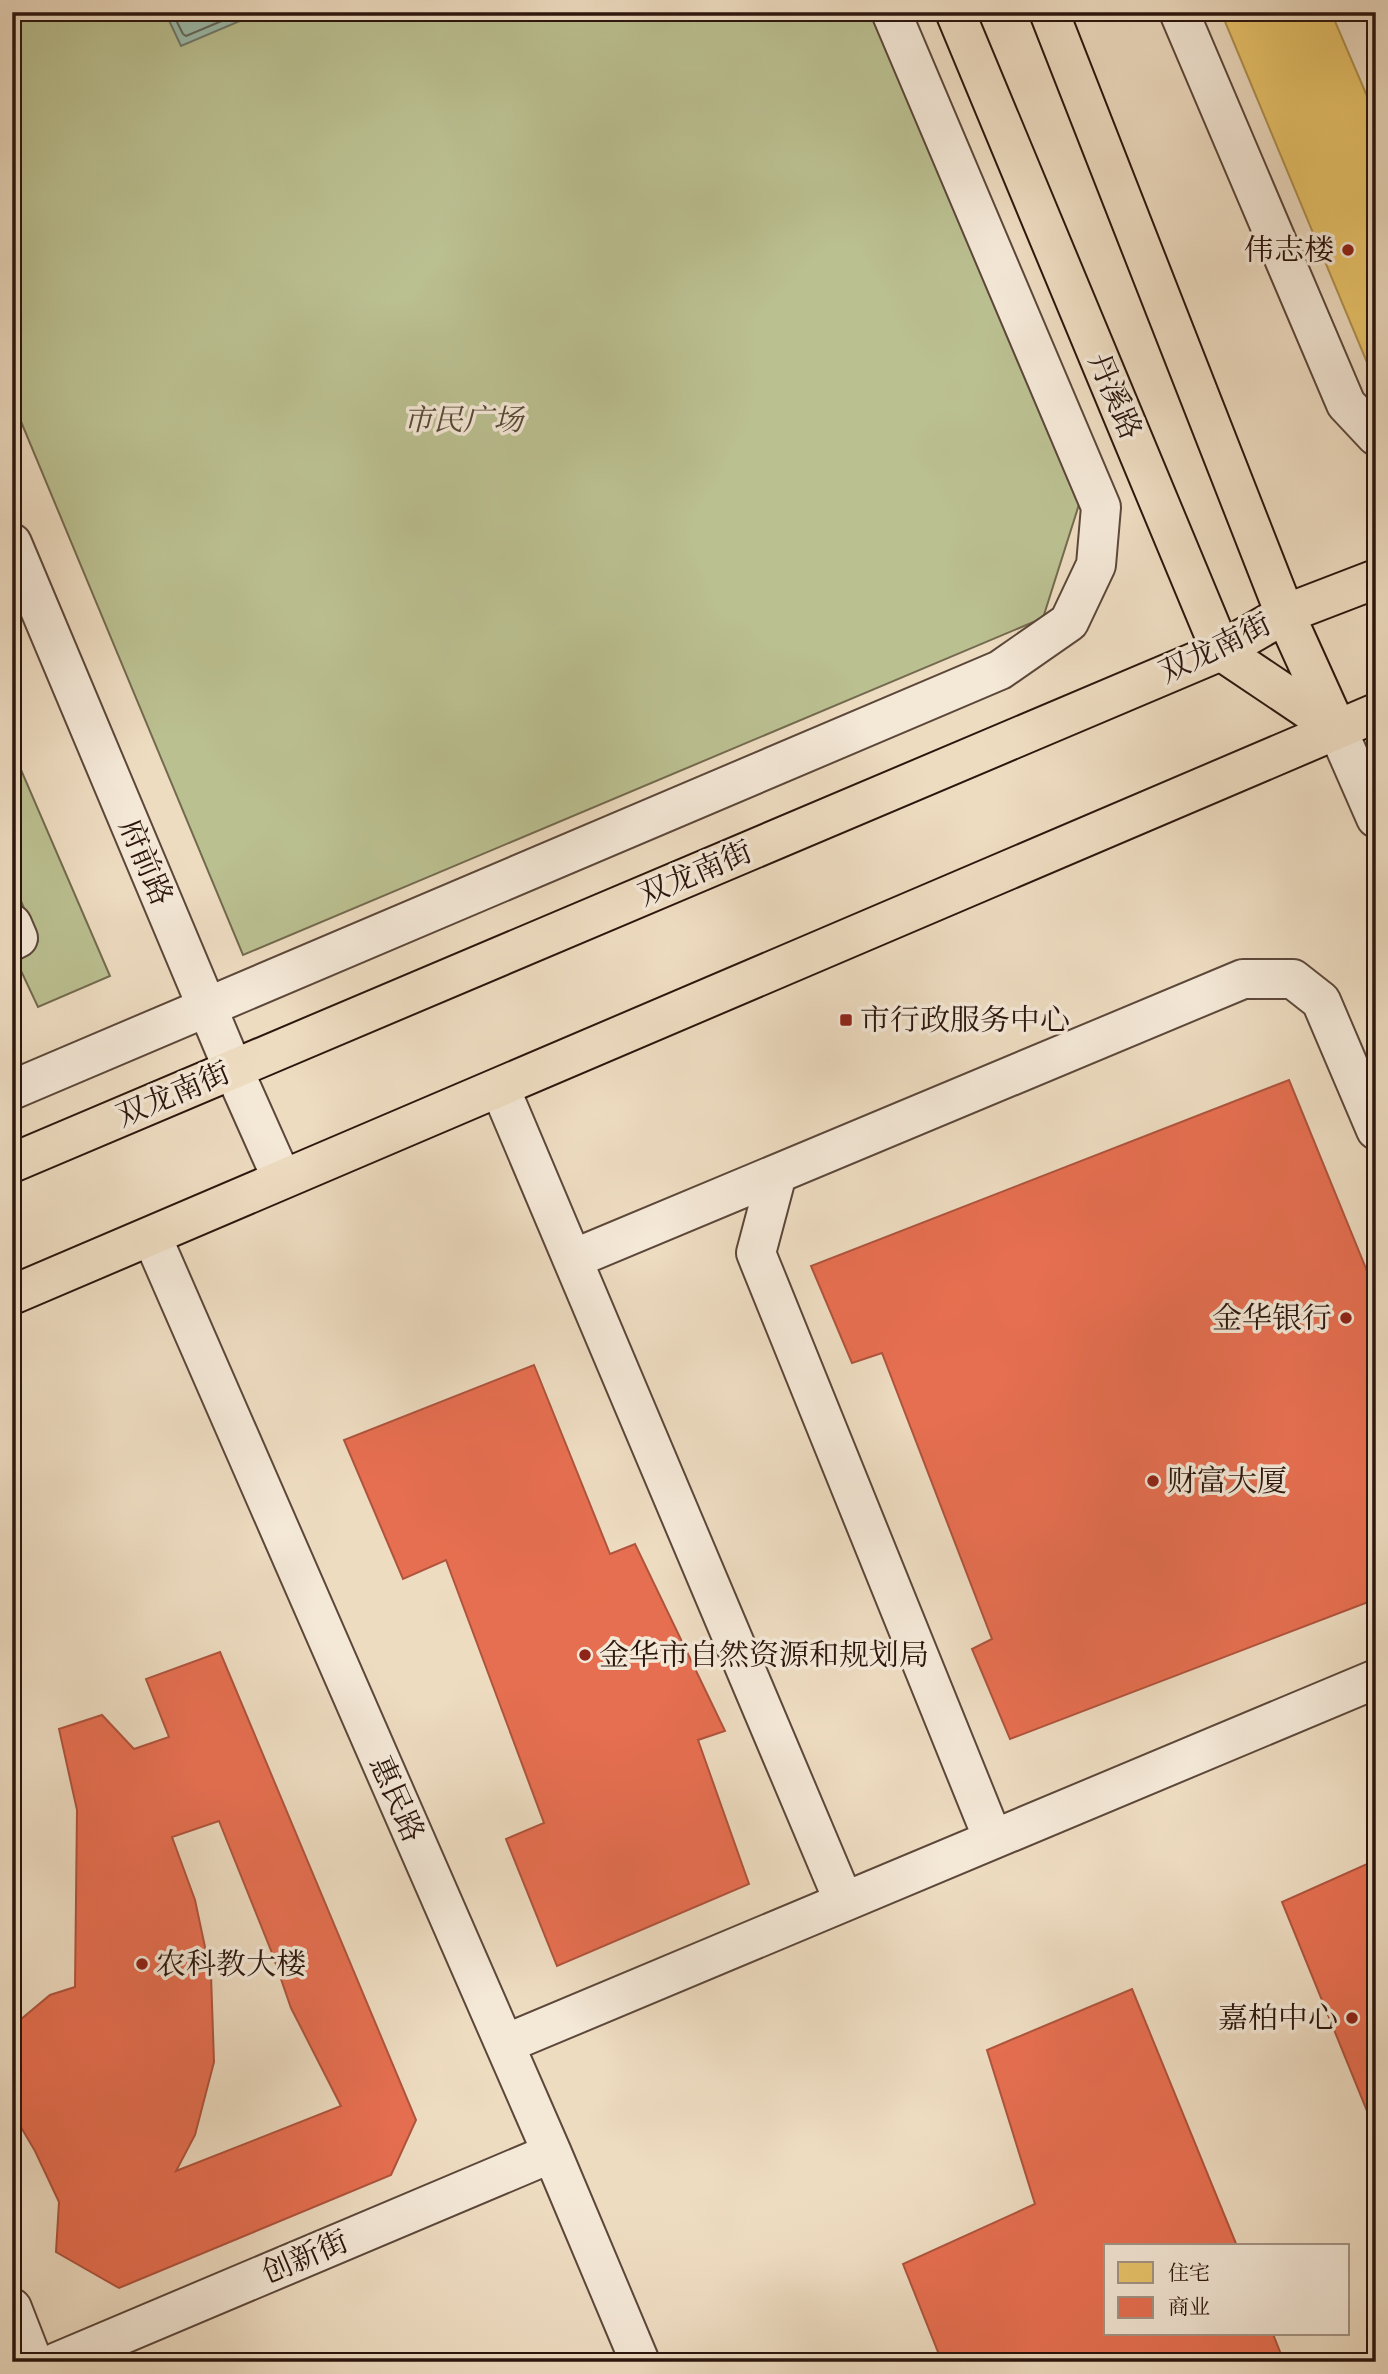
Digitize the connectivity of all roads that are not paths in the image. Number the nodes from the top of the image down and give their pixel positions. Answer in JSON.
{"nodes":[{"id":1,"x":891,"y":12,"type":"edge"},
{"id":2,"x":955,"y":12,"type":"edge"},
{"id":3,"x":1049,"y":12,"type":"edge"},
{"id":4,"x":1179,"y":12,"type":"edge"},
{"id":5,"x":1376,"y":436,"type":"edge"},
{"id":6,"x":12,"y":543,"type":"edge"},
{"id":7,"x":1376,"y":579,"type":"edge"},
{"id":8,"x":1285,"y":614,"type":"junction"},
{"id":9,"x":1221,"y":651,"type":"junction"},
{"id":10,"x":1376,"y":713,"type":"edge"},
{"id":11,"x":1337,"y":729,"type":"junction"},
{"id":12,"x":1376,"y":818,"type":"edge"},
{"id":13,"x":12,"y":924,"type":"edge"},
{"id":14,"x":12,"y":940,"type":"edge"},
{"id":15,"x":207,"y":1007,"type":"junction"},
{"id":16,"x":233,"y":1069,"type":"junction"},
{"id":17,"x":500,"y":1088,"type":"junction"},
{"id":18,"x":12,"y":1090,"type":"edge"},
{"id":19,"x":1376,"y":1130,"type":"edge"},
{"id":20,"x":12,"y":1163,"type":"edge"},
{"id":21,"x":777,"y":1174,"type":"junction"},
{"id":22,"x":282,"y":1179,"type":"junction"},
{"id":23,"x":152,"y":1237,"type":"junction"},
{"id":24,"x":573,"y":1259,"type":"junction"},
{"id":25,"x":12,"y":1295,"type":"edge"},
{"id":26,"x":1376,"y":1679,"type":"edge"},
{"id":27,"x":993,"y":1839,"type":"junction"},
{"id":28,"x":844,"y":1902,"type":"junction"},
{"id":29,"x":505,"y":2044,"type":"junction"},
{"id":30,"x":552,"y":2153,"type":"junction"},
{"id":31,"x":12,"y":2308,"type":"edge"},
{"id":32,"x":33,"y":2362,"type":"edge"},
{"id":33,"x":57,"y":2362,"type":"edge"},
{"id":34,"x":640,"y":2362,"type":"edge"}],
"edges":[{"from":1,"to":15,"type":"street"},
{"from":2,"to":9,"type":"main road","name":"丹溪路"},
{"from":3,"to":8,"type":"main road"},
{"from":4,"to":5,"type":"street"},
{"from":6,"to":15,"type":"street","name":"府前路"},
{"from":7,"to":8,"type":"main road","name":"双龙南街"},
{"from":8,"to":9,"type":"main road","name":"双龙南街"},
{"from":8,"to":11,"type":"main road"},
{"from":9,"to":11,"type":"main road"},
{"from":9,"to":16,"type":"main road","name":"双龙南街"},
{"from":10,"to":11,"type":"main road"},
{"from":11,"to":12,"type":"street"},
{"from":11,"to":17,"type":"main road"},
{"from":13,"to":14,"type":"street"},
{"from":15,"to":16,"type":"street","name":"府前路"},
{"from":15,"to":18,"type":"street"},
{"from":16,"to":20,"type":"main road","name":"双龙南街"},
{"from":16,"to":22,"type":"street","name":"府前路"},
{"from":17,"to":22,"type":"main road"},
{"from":17,"to":24,"type":"street"},
{"from":19,"to":21,"type":"street"},
{"from":21,"to":24,"type":"street"},
{"from":21,"to":27,"type":"street"},
{"from":22,"to":23,"type":"main road"},
{"from":23,"to":25,"type":"main road"},
{"from":23,"to":29,"type":"street","name":"惠民路"},
{"from":24,"to":28,"type":"street"},
{"from":26,"to":27,"type":"street"},
{"from":27,"to":28,"type":"street"},
{"from":28,"to":29,"type":"street"},
{"from":29,"to":30,"type":"street","name":"惠民路"},
{"from":30,"to":33,"type":"street","name":"创新街"},
{"from":30,"to":34,"type":"street","name":"惠民路"},
{"from":31,"to":32,"type":"street"}]}
